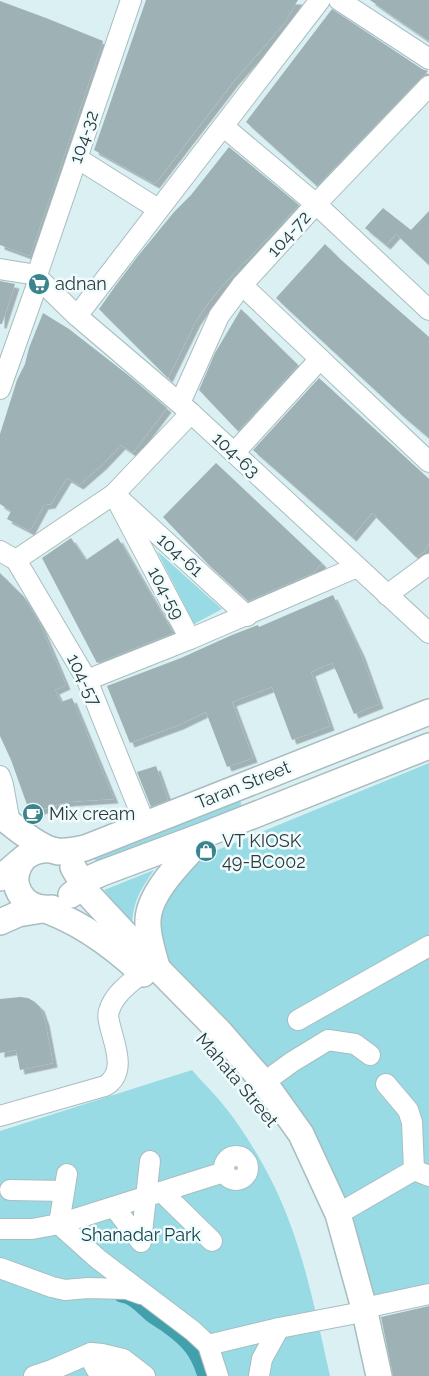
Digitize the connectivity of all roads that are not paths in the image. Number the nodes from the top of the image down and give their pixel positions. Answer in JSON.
{"nodes":[{"id":1,"x":131,"y":0,"type":"edge"},
{"id":2,"x":320,"y":0,"type":"edge"},
{"id":3,"x":339,"y":0,"type":"edge"},
{"id":4,"x":429,"y":59,"type":"edge"},
{"id":5,"x":429,"y":86,"type":"edge"},
{"id":6,"x":223,"y":126,"type":"junction"},
{"id":7,"x":77,"y":158,"type":"junction"},
{"id":8,"x":316,"y":204,"type":"junction"},
{"id":9,"x":158,"y":210,"type":"junction"},
{"id":10,"x":0,"y":269,"type":"edge"},
{"id":11,"x":38,"y":277,"type":"junction"},
{"id":12,"x":242,"y":285,"type":"junction"},
{"id":13,"x":429,"y":310,"type":"edge"},
{"id":14,"x":77,"y":316,"type":"junction"},
{"id":15,"x":320,"y":359,"type":"junction"},
{"id":16,"x":0,"y":390,"type":"edge"},
{"id":17,"x":186,"y":408,"type":"junction"},
{"id":18,"x":234,"y":453,"type":"junction"},
{"id":19,"x":429,"y":462,"type":"edge"},
{"id":20,"x":114,"y":494,"type":"junction"},
{"id":21,"x":8,"y":556,"type":"edge"},
{"id":22,"x":429,"y":564,"type":"edge"},
{"id":23,"x":357,"y":567,"type":"junction"},
{"id":24,"x":387,"y":595,"type":"junction"},
{"id":25,"x":247,"y":616,"type":"junction"},
{"id":26,"x":429,"y":633,"type":"edge"},
{"id":27,"x":190,"y":639,"type":"junction"},
{"id":28,"x":87,"y":680,"type":"junction"},
{"id":29,"x":429,"y":712,"type":"edge"},
{"id":30,"x":429,"y":746,"type":"edge"},
{"id":31,"x":0,"y":776,"type":"edge"},
{"id":32,"x":5,"y":819,"type":"edge"},
{"id":33,"x":145,"y":824,"type":"junction"},
{"id":34,"x":209,"y":832,"type":"junction"},
{"id":35,"x":10,"y":868,"type":"edge"},
{"id":36,"x":59,"y":889,"type":"junction"},
{"id":37,"x":0,"y":922,"type":"edge"},
{"id":38,"x":429,"y":946,"type":"edge"},
{"id":39,"x":150,"y":971,"type":"junction"},
{"id":40,"x":298,"y":1020,"type":"dead end"},
{"id":41,"x":370,"y":1055,"type":"dead end"},
{"id":42,"x":386,"y":1084,"type":"dead end"},
{"id":43,"x":266,"y":1085,"type":"junction"},
{"id":44,"x":0,"y":1116,"type":"edge"},
{"id":45,"x":150,"y":1161,"type":"dead end"},
{"id":46,"x":224,"y":1172,"type":"dead end"},
{"id":47,"x":421,"y":1173,"type":"edge"},
{"id":48,"x":10,"y":1190,"type":"dead end"},
{"id":49,"x":154,"y":1194,"type":"junction"},
{"id":50,"x":114,"y":1207,"type":"junction"},
{"id":51,"x":338,"y":1214,"type":"junction"},
{"id":52,"x":59,"y":1224,"type":"junction"},
{"id":53,"x":0,"y":1229,"type":"edge"},
{"id":54,"x":212,"y":1241,"type":"dead end"},
{"id":55,"x":98,"y":1259,"type":"junction"},
{"id":56,"x":0,"y":1268,"type":"edge"},
{"id":57,"x":88,"y":1288,"type":"junction"},
{"id":58,"x":429,"y":1294,"type":"edge"},
{"id":59,"x":145,"y":1295,"type":"junction"},
{"id":60,"x":358,"y":1311,"type":"junction"},
{"id":61,"x":279,"y":1328,"type":"junction"},
{"id":62,"x":208,"y":1346,"type":"junction"},
{"id":63,"x":92,"y":1353,"type":"junction"},
{"id":64,"x":34,"y":1376,"type":"edge"},
{"id":65,"x":102,"y":1376,"type":"edge"},
{"id":66,"x":121,"y":1376,"type":"edge"},
{"id":67,"x":145,"y":1376,"type":"edge"},
{"id":68,"x":218,"y":1376,"type":"edge"},
{"id":69,"x":259,"y":1376,"type":"edge"},
{"id":70,"x":365,"y":1376,"type":"edge"},
{"id":71,"x":379,"y":1376,"type":"edge"}],
"edges":[{"from":1,"to":7,"type":"street","name":"104-32"},
{"from":2,"to":6,"type":"street"},
{"from":3,"to":4,"type":"street"},
{"from":5,"to":8,"type":"street","name":"104-72"},
{"from":6,"to":8,"type":"street"},
{"from":6,"to":9,"type":"street"},
{"from":7,"to":9,"type":"street"},
{"from":7,"to":11,"type":"street","name":"104-32"},
{"from":8,"to":12,"type":"street","name":"104-72"},
{"from":8,"to":13,"type":"street"},
{"from":9,"to":14,"type":"street"},
{"from":10,"to":11,"type":"street"},
{"from":11,"to":14,"type":"street","name":"104-63"},
{"from":11,"to":16,"type":"street","name":"104-32"},
{"from":12,"to":15,"type":"street"},
{"from":12,"to":17,"type":"street","name":"104-72"},
{"from":14,"to":17,"type":"street","name":"104-63"},
{"from":15,"to":18,"type":"street"},
{"from":15,"to":19,"type":"street"},
{"from":17,"to":18,"type":"street","name":"104-63"},
{"from":17,"to":20,"type":"street","name":"104-72"},
{"from":18,"to":23,"type":"street","name":"104-63"},
{"from":20,"to":21,"type":"street","name":"104-72"},
{"from":20,"to":25,"type":"street","name":"104-61"},
{"from":20,"to":27,"type":"street","name":"104-59"},
{"from":21,"to":28,"type":"street","name":"104-57"},
{"from":22,"to":24,"type":"street"},
{"from":23,"to":24,"type":"street","name":"104-63"},
{"from":23,"to":25,"type":"street"},
{"from":24,"to":26,"type":"street","name":"104-63"},
{"from":25,"to":27,"type":"street"},
{"from":27,"to":28,"type":"street"},
{"from":28,"to":33,"type":"street","name":"104-57"},
{"from":29,"to":33,"type":"main road","name":"Taran Street"},
{"from":30,"to":34,"type":"main road","name":"Taran Street"},
{"from":31,"to":32,"type":"street"},
{"from":32,"to":36,"type":"main road","name":"Mahata Street"},
{"from":33,"to":36,"type":"main road","name":"Taran Street"},
{"from":34,"to":36,"type":"main road","name":"Taran Street"},
{"from":34,"to":39,"type":"main road"},
{"from":35,"to":36,"type":"main road"},
{"from":35,"to":36,"type":"main road"},
{"from":36,"to":37,"type":"main road","name":"Taran Street"},
{"from":36,"to":39,"type":"main road","name":"Mahata Street"},
{"from":36,"to":39,"type":"main road","name":"Mahata Street"},
{"from":38,"to":40,"type":"street"},
{"from":39,"to":43,"type":"main road","name":"Mahata Street"},
{"from":39,"to":44,"type":"street"},
{"from":39,"to":60,"type":"main road","name":"Mahata Street"},
{"from":41,"to":43,"type":"street"},
{"from":42,"to":47,"type":"street"},
{"from":43,"to":51,"type":"main road","name":"Mahata Street"},
{"from":45,"to":49,"type":"street"},
{"from":46,"to":49,"type":"street"},
{"from":47,"to":51,"type":"street"},
{"from":48,"to":52,"type":"street"},
{"from":49,"to":50,"type":"street"},
{"from":49,"to":50,"type":"street"},
{"from":49,"to":54,"type":"street"},
{"from":50,"to":52,"type":"street"},
{"from":51,"to":60,"type":"main road","name":"Mahata Street"},
{"from":52,"to":53,"type":"street"},
{"from":52,"to":55,"type":"street"},
{"from":55,"to":57,"type":"street"},
{"from":55,"to":59,"type":"street"},
{"from":56,"to":57,"type":"street"},
{"from":57,"to":59,"type":"street"},
{"from":58,"to":60,"type":"street"},
{"from":59,"to":62,"type":"street"},
{"from":60,"to":61,"type":"street"},
{"from":60,"to":70,"type":"main road","name":"Mahata Street"},
{"from":60,"to":71,"type":"main road","name":"Mahata Street"},
{"from":61,"to":62,"type":"street"},
{"from":61,"to":69,"type":"street"},
{"from":62,"to":68,"type":"street"},
{"from":63,"to":64,"type":"street"},
{"from":63,"to":65,"type":"street"},
{"from":63,"to":67,"type":"street"},
{"from":65,"to":66,"type":"street"}]}
